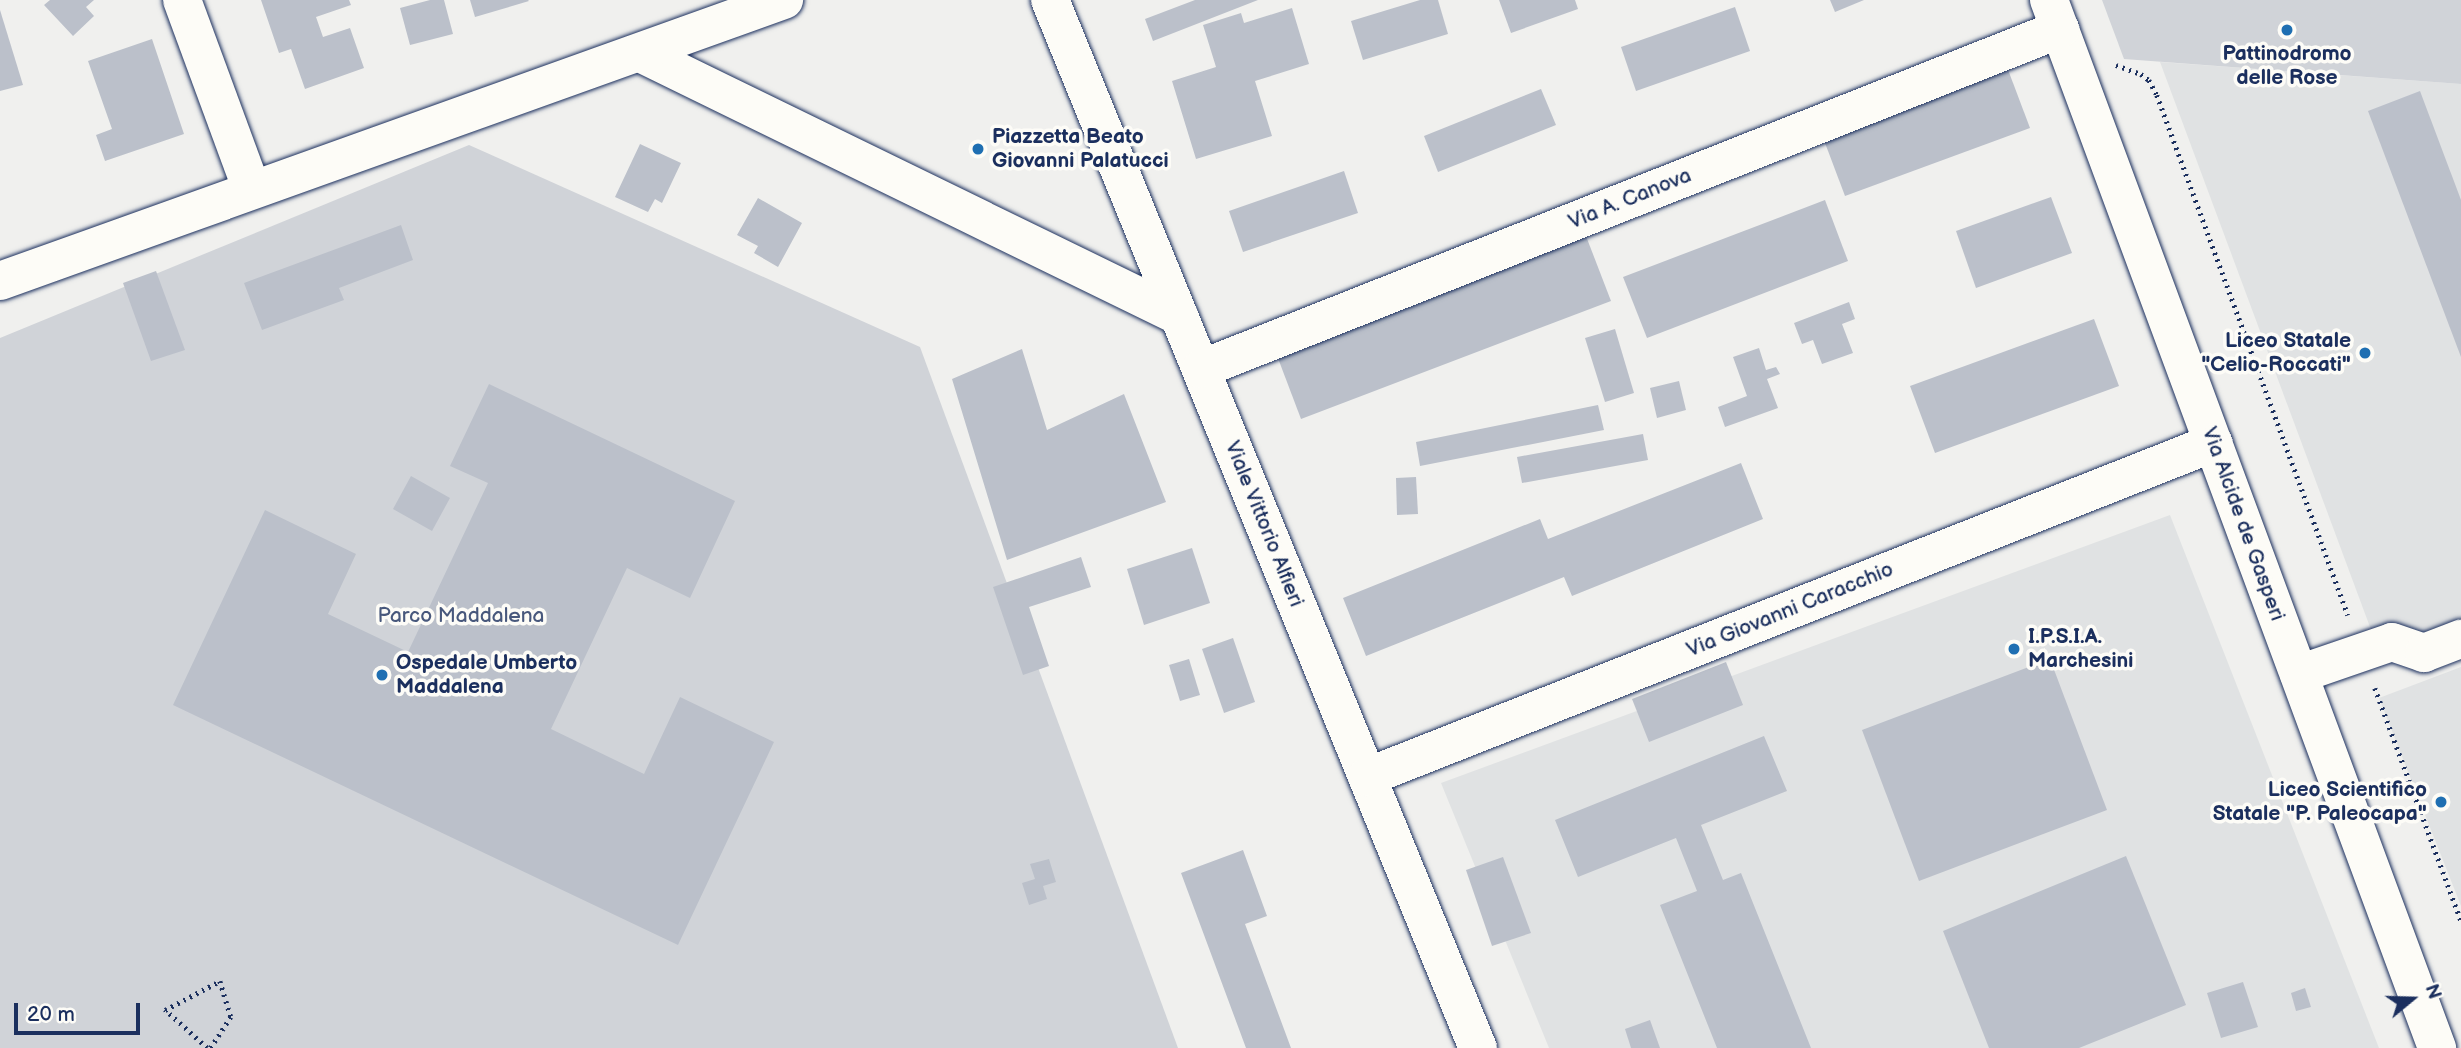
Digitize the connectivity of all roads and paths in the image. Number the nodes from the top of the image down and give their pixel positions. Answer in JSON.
{"nodes":[{"id":1,"x":182,"y":0,"type":"edge"},
{"id":2,"x":784,"y":0,"type":"edge"},
{"id":3,"x":1050,"y":0,"type":"edge"},
{"id":4,"x":2055,"y":15,"type":"edge"},
{"id":5,"x":640,"y":53,"type":"junction"},
{"id":6,"x":2109,"y":62,"type":"dead end"},
{"id":7,"x":252,"y":190,"type":"junction"},
{"id":8,"x":0,"y":281,"type":"edge"},
{"id":9,"x":1179,"y":316,"type":"junction"},
{"id":10,"x":1200,"y":369,"type":"junction"},
{"id":11,"x":2213,"y":443,"type":"junction"},
{"id":12,"x":2461,"y":639,"type":"edge"},
{"id":13,"x":2362,"y":653,"type":"junction"},
{"id":14,"x":2299,"y":674,"type":"junction"},
{"id":15,"x":1367,"y":777,"type":"junction"},
{"id":16,"x":2461,"y":921,"type":"edge"},
{"id":17,"x":209,"y":1048,"type":"edge"},
{"id":18,"x":1478,"y":1048,"type":"edge"},
{"id":19,"x":2437,"y":1048,"type":"edge"}],
"edges":[{"from":1,"to":7,"type":"street"},
{"from":2,"to":5,"type":"street"},
{"from":3,"to":9,"type":"street","name":"Viale Vittorio Alfieri"},
{"from":4,"to":10,"type":"street","name":"Via A. Canova"},
{"from":4,"to":11,"type":"street","name":"Via Alcide de Gasperi"},
{"from":5,"to":7,"type":"street"},
{"from":5,"to":9,"type":"street"},
{"from":6,"to":13,"type":"path"},
{"from":7,"to":8,"type":"street"},
{"from":9,"to":10,"type":"street","name":"Viale Vittorio Alfieri"},
{"from":10,"to":15,"type":"street","name":"Viale Vittorio Alfieri"},
{"from":11,"to":14,"type":"street","name":"Via Alcide de Gasperi"},
{"from":11,"to":15,"type":"street","name":"Via Giovanni Caracchio"},
{"from":12,"to":13,"type":"street"},
{"from":13,"to":14,"type":"street"},
{"from":13,"to":16,"type":"path"},
{"from":14,"to":19,"type":"street","name":"Via Alcide de Gasperi"},
{"from":15,"to":18,"type":"street","name":"Viale Vittorio Alfieri"},
{"from":17,"to":17,"type":"path"}]}
